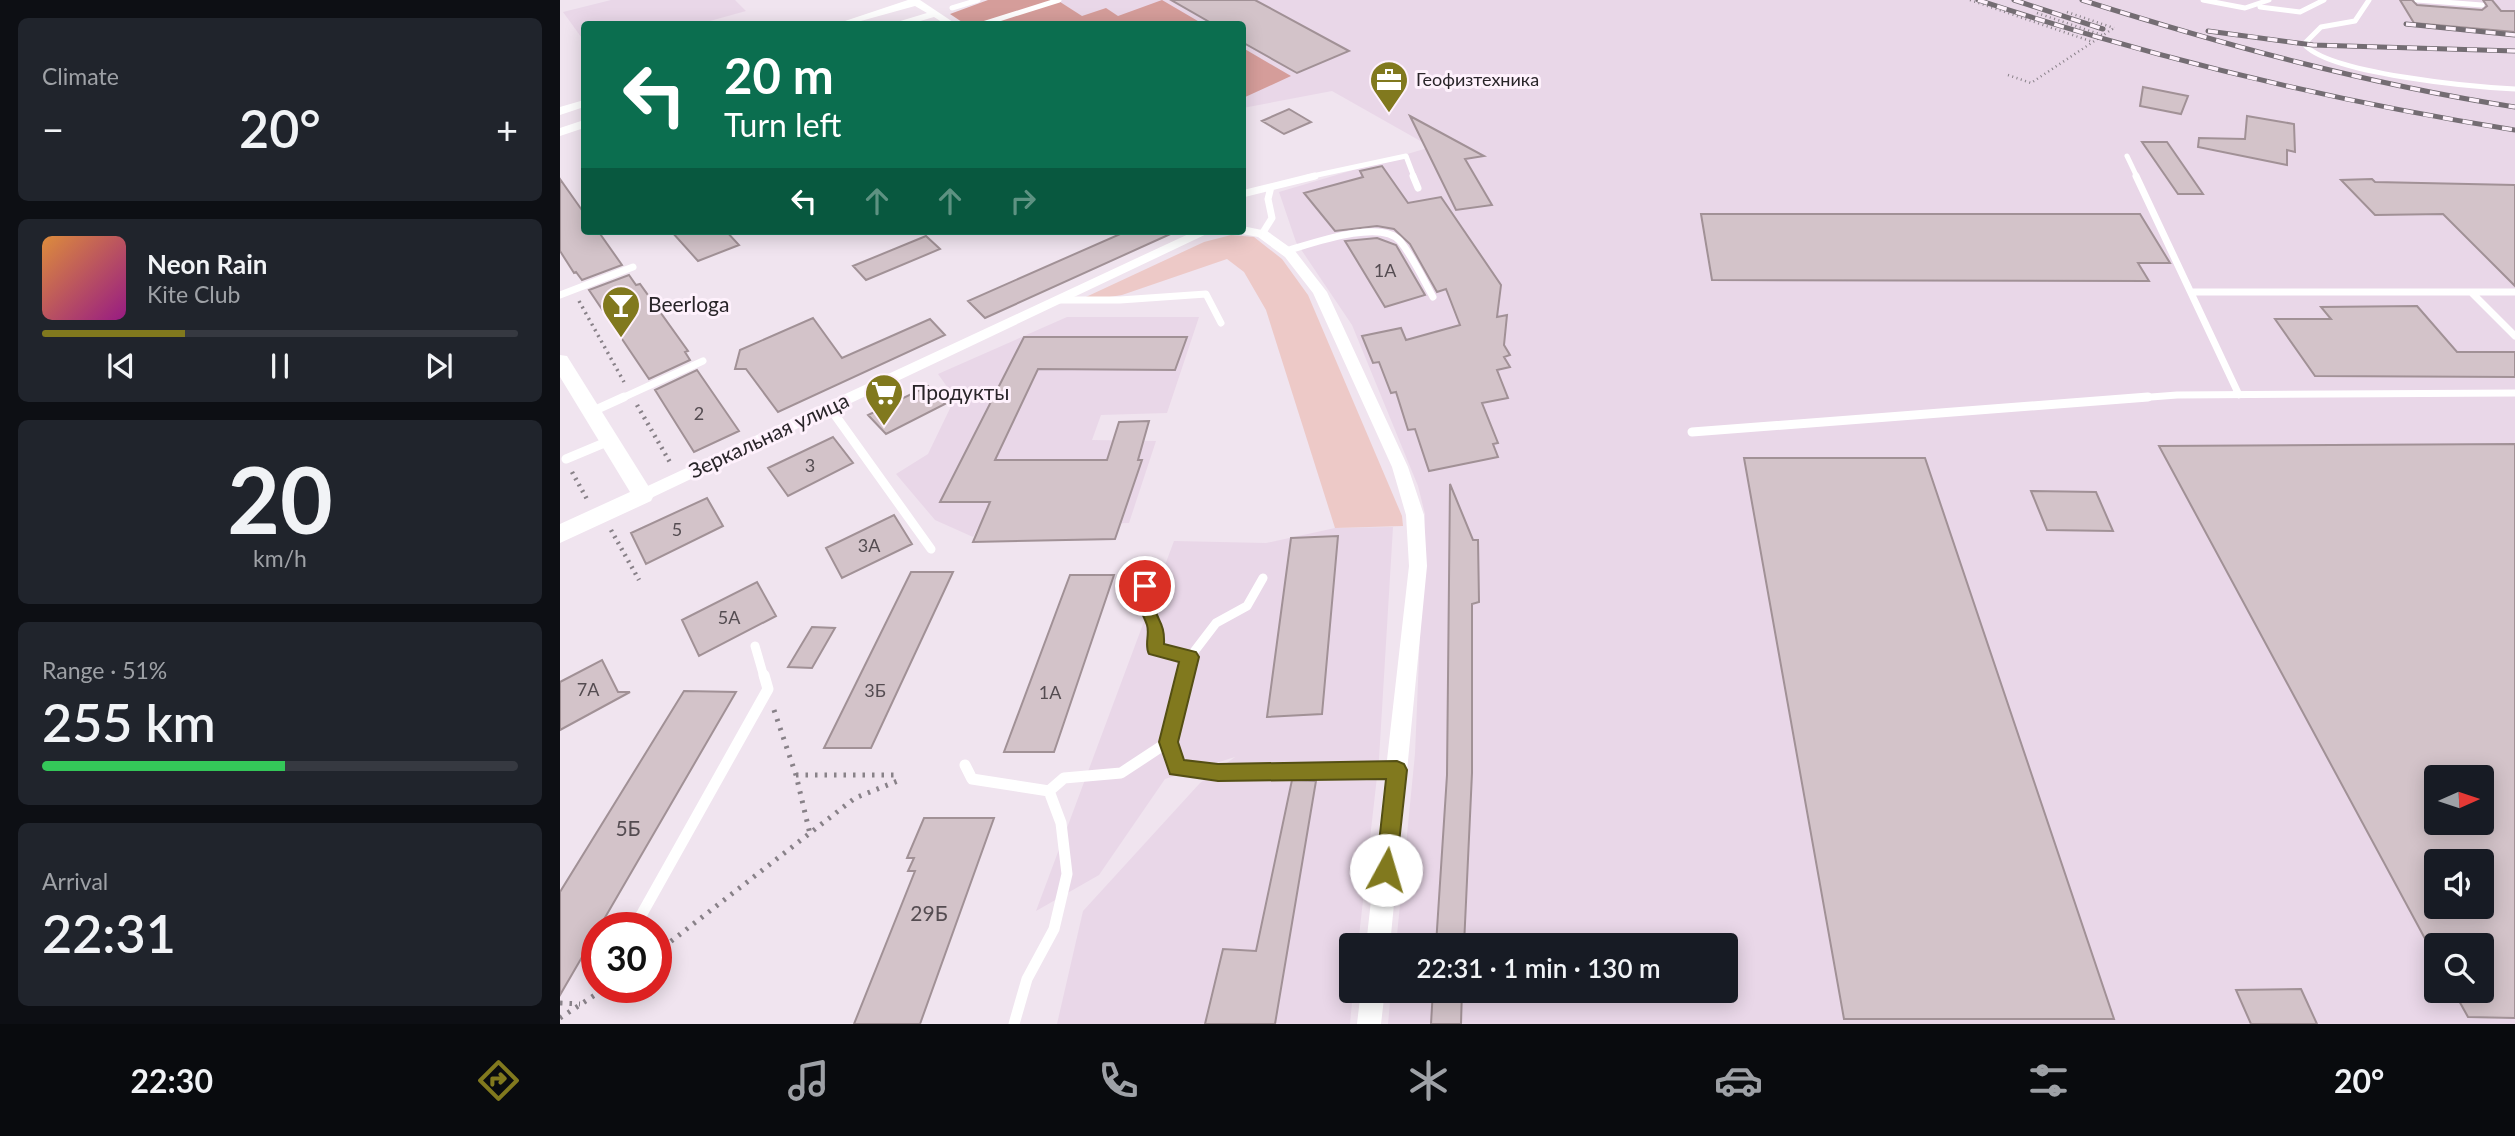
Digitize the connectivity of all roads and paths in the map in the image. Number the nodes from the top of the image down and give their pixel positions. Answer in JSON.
{"nodes":[{"id":1,"x":978,"y":0,"type":"edge"},
{"id":2,"x":1059,"y":0,"type":"edge"},
{"id":3,"x":1970,"y":0,"type":"edge"},
{"id":4,"x":2203,"y":0,"type":"edge"},
{"id":5,"x":2269,"y":0,"type":"edge"},
{"id":6,"x":2323,"y":0,"type":"edge"},
{"id":7,"x":2369,"y":0,"type":"edge"},
{"id":8,"x":2417,"y":0,"type":"edge"},
{"id":9,"x":915,"y":1,"type":"edge"},
{"id":10,"x":2482,"y":5,"type":"dead end"},
{"id":11,"x":2260,"y":7,"type":"junction"},
{"id":12,"x":952,"y":8,"type":"dead end"},
{"id":13,"x":2067,"y":12,"type":"dead end"},
{"id":14,"x":2037,"y":13,"type":"dead end"},
{"id":15,"x":934,"y":14,"type":"junction"},
{"id":16,"x":851,"y":21,"type":"edge"},
{"id":17,"x":911,"y":21,"type":"edge"},
{"id":18,"x":946,"y":21,"type":"edge"},
{"id":19,"x":992,"y":21,"type":"edge"},
{"id":20,"x":2103,"y":35,"type":"junction"},
{"id":21,"x":2093,"y":42,"type":"junction"},
{"id":22,"x":2008,"y":75,"type":"dead end"},
{"id":23,"x":2515,"y":89,"type":"edge"},
{"id":24,"x":581,"y":104,"type":"edge"},
{"id":25,"x":560,"y":111,"type":"edge"},
{"id":26,"x":581,"y":125,"type":"edge"},
{"id":27,"x":560,"y":132,"type":"edge"},
{"id":28,"x":2127,"y":156,"type":"dead end"},
{"id":29,"x":1271,"y":187,"type":"junction"},
{"id":30,"x":1418,"y":188,"type":"dead end"},
{"id":31,"x":1246,"y":193,"type":"edge"},
{"id":32,"x":1246,"y":231,"type":"edge"},
{"id":33,"x":1262,"y":234,"type":"junction"},
{"id":34,"x":1198,"y":235,"type":"edge"},
{"id":35,"x":1286,"y":251,"type":"junction"},
{"id":36,"x":633,"y":267,"type":"dead end"},
{"id":37,"x":2191,"y":292,"type":"junction"},
{"id":38,"x":2515,"y":292,"type":"edge"},
{"id":39,"x":2472,"y":293,"type":"junction"},
{"id":40,"x":560,"y":295,"type":"edge"},
{"id":41,"x":1433,"y":297,"type":"dead end"},
{"id":42,"x":1061,"y":300,"type":"junction"},
{"id":43,"x":1221,"y":323,"type":"dead end"},
{"id":44,"x":2515,"y":336,"type":"edge"},
{"id":45,"x":560,"y":361,"type":"edge"},
{"id":46,"x":703,"y":361,"type":"dead end"},
{"id":47,"x":2515,"y":393,"type":"edge"},
{"id":48,"x":2239,"y":395,"type":"junction"},
{"id":49,"x":830,"y":408,"type":"junction"},
{"id":50,"x":592,"y":412,"type":"junction"},
{"id":51,"x":1692,"y":432,"type":"dead end"},
{"id":52,"x":609,"y":441,"type":"junction"},
{"id":53,"x":567,"y":462,"type":"joint"},
{"id":54,"x":643,"y":495,"type":"junction"},
{"id":55,"x":601,"y":514,"type":"junction"},
{"id":56,"x":560,"y":534,"type":"edge"},
{"id":57,"x":931,"y":549,"type":"dead end"},
{"id":58,"x":1145,"y":567,"type":"dead end"},
{"id":59,"x":1263,"y":578,"type":"dead end"},
{"id":60,"x":639,"y":580,"type":"dead end"},
{"id":61,"x":755,"y":646,"type":"dead end"},
{"id":62,"x":1190,"y":657,"type":"junction"},
{"id":63,"x":768,"y":689,"type":"junction"},
{"id":64,"x":1168,"y":742,"type":"junction"},
{"id":65,"x":965,"y":765,"type":"dead end"},
{"id":66,"x":1397,"y":770,"type":"junction"},
{"id":67,"x":796,"y":775,"type":"junction"},
{"id":68,"x":1049,"y":792,"type":"junction"},
{"id":69,"x":810,"y":834,"type":"junction"},
{"id":70,"x":643,"y":912,"type":"edge"},
{"id":71,"x":1379,"y":933,"type":"edge"},
{"id":72,"x":672,"y":941,"type":"edge"},
{"id":73,"x":560,"y":1003,"type":"edge"},
{"id":74,"x":1371,"y":1003,"type":"edge"},
{"id":75,"x":581,"y":1004,"type":"joint"},
{"id":76,"x":560,"y":1017,"type":"edge"},
{"id":77,"x":1014,"y":1024,"type":"edge"},
{"id":78,"x":1369,"y":1024,"type":"edge"}],
"edges":[{"from":1,"to":12,"type":"lane"},
{"from":2,"to":19,"type":"lane"},
{"from":3,"to":21,"type":"path"},
{"from":4,"to":11,"type":"lane"},
{"from":5,"to":11,"type":"lane"},
{"from":6,"to":11,"type":"lane"},
{"from":7,"to":23,"type":"lane"},
{"from":8,"to":10,"type":"lane"},
{"from":9,"to":15,"type":"street"},
{"from":9,"to":16,"type":"street"},
{"from":13,"to":20,"type":"path"},
{"from":14,"to":20,"type":"path"},
{"from":15,"to":17,"type":"street"},
{"from":15,"to":18,"type":"street"},
{"from":20,"to":21,"type":"path"},
{"from":21,"to":22,"type":"path"},
{"from":24,"to":25,"type":"street"},
{"from":26,"to":27,"type":"street"},
{"from":28,"to":37,"type":"lane"},
{"from":29,"to":30,"type":"lane"},
{"from":29,"to":31,"type":"lane"},
{"from":29,"to":33,"type":"lane"},
{"from":32,"to":33,"type":"street"},
{"from":33,"to":35,"type":"street"},
{"from":34,"to":42,"type":"street","name":"Зеркальная улица"},
{"from":35,"to":41,"type":"lane"},
{"from":35,"to":66,"type":"street"},
{"from":36,"to":40,"type":"lane"},
{"from":37,"to":39,"type":"lane"},
{"from":37,"to":48,"type":"lane"},
{"from":38,"to":39,"type":"lane"},
{"from":39,"to":44,"type":"lane"},
{"from":42,"to":43,"type":"lane"},
{"from":42,"to":49,"type":"street","name":"Зеркальная улица"},
{"from":45,"to":50,"type":"street"},
{"from":46,"to":50,"type":"lane"},
{"from":47,"to":48,"type":"lane"},
{"from":48,"to":51,"type":"lane"},
{"from":49,"to":54,"type":"street","name":"Зеркальная улица"},
{"from":49,"to":57,"type":"lane"},
{"from":50,"to":52,"type":"street"},
{"from":52,"to":53,"type":"lane"},
{"from":52,"to":54,"type":"street"},
{"from":53,"to":55,"type":"path"},
{"from":54,"to":55,"type":"street","name":"Зеркальная улица"},
{"from":55,"to":56,"type":"street","name":"Зеркальная улица"},
{"from":55,"to":60,"type":"path"},
{"from":58,"to":62,"type":"lane"},
{"from":59,"to":62,"type":"lane"},
{"from":61,"to":63,"type":"lane"},
{"from":62,"to":64,"type":"lane"},
{"from":63,"to":67,"type":"path"},
{"from":63,"to":70,"type":"lane"},
{"from":64,"to":66,"type":"lane"},
{"from":64,"to":68,"type":"lane"},
{"from":65,"to":68,"type":"lane"},
{"from":66,"to":71,"type":"street"},
{"from":67,"to":69,"type":"path"},
{"from":67,"to":69,"type":"path"},
{"from":68,"to":77,"type":"lane"},
{"from":69,"to":72,"type":"path"},
{"from":73,"to":75,"type":"path"},
{"from":74,"to":78,"type":"street"},
{"from":75,"to":76,"type":"path"}]}
